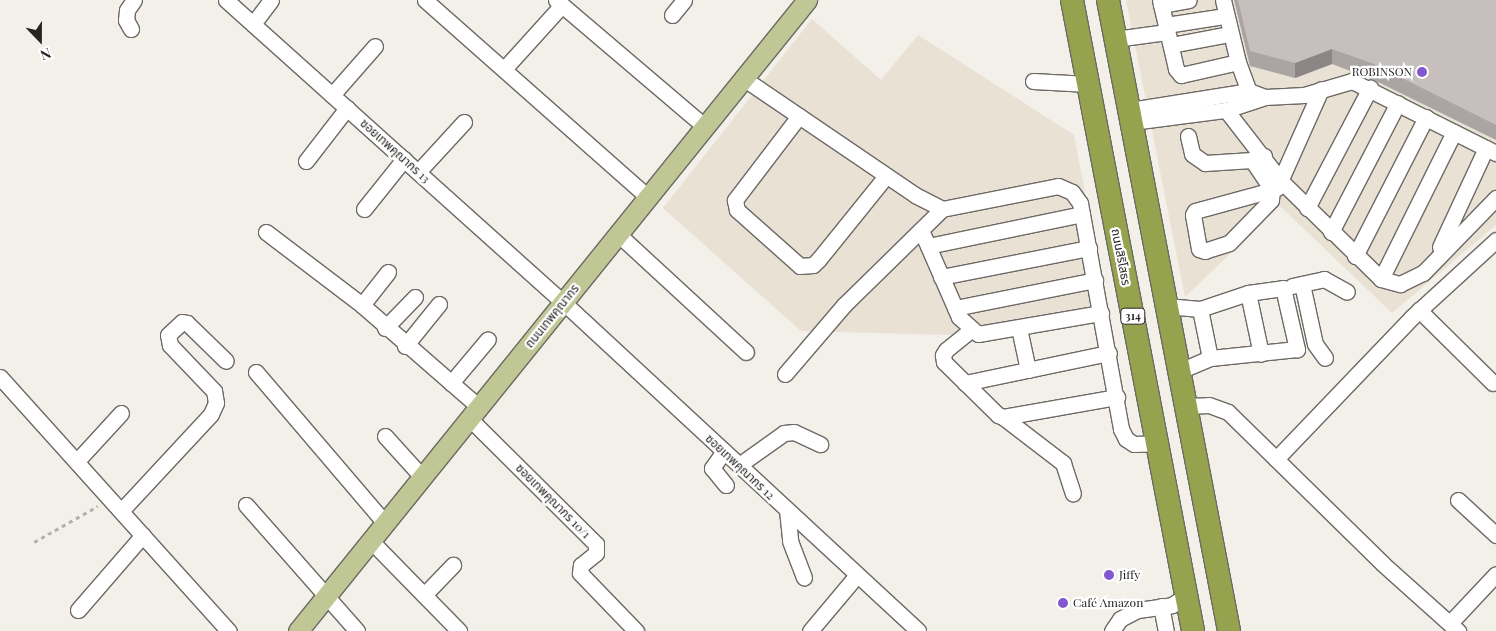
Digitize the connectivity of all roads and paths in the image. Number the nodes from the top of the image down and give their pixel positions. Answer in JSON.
{"nodes":[{"id":1,"x":134,"y":0,"type":"edge"},
{"id":2,"x":226,"y":0,"type":"edge"},
{"id":3,"x":271,"y":0,"type":"edge"},
{"id":4,"x":425,"y":0,"type":"edge"},
{"id":5,"x":684,"y":0,"type":"edge"},
{"id":6,"x":1072,"y":0,"type":"edge"},
{"id":7,"x":1108,"y":0,"type":"edge"},
{"id":8,"x":1189,"y":0,"type":"edge"},
{"id":9,"x":1223,"y":0,"type":"edge"},
{"id":10,"x":800,"y":2,"type":"edge"},
{"id":11,"x":559,"y":3,"type":"edge"},
{"id":12,"x":1160,"y":3,"type":"edge"},
{"id":13,"x":672,"y":14,"type":"dead end"},
{"id":14,"x":1225,"y":16,"type":"junction"},
{"id":15,"x":253,"y":24,"type":"junction"},
{"id":16,"x":132,"y":28,"type":"dead end"},
{"id":17,"x":1168,"y":34,"type":"junction"},
{"id":18,"x":1230,"y":34,"type":"junction"},
{"id":19,"x":1115,"y":39,"type":"junction"},
{"id":20,"x":375,"y":46,"type":"dead end"},
{"id":21,"x":1238,"y":62,"type":"junction"},
{"id":22,"x":505,"y":68,"type":"junction"},
{"id":23,"x":744,"y":78,"type":"junction"},
{"id":24,"x":1033,"y":81,"type":"dead end"},
{"id":25,"x":1088,"y":84,"type":"junction"},
{"id":26,"x":1370,"y":88,"type":"junction"},
{"id":27,"x":1321,"y":89,"type":"junction"},
{"id":28,"x":332,"y":94,"type":"junction"},
{"id":29,"x":1256,"y":97,"type":"junction"},
{"id":30,"x":1398,"y":103,"type":"junction"},
{"id":31,"x":347,"y":108,"type":"junction"},
{"id":32,"x":1226,"y":110,"type":"junction"},
{"id":33,"x":798,"y":116,"type":"junction"},
{"id":34,"x":1131,"y":116,"type":"junction"},
{"id":35,"x":1426,"y":118,"type":"junction"},
{"id":36,"x":464,"y":122,"type":"dead end"},
{"id":37,"x":705,"y":126,"type":"junction"},
{"id":38,"x":1454,"y":132,"type":"junction"},
{"id":39,"x":1188,"y":136,"type":"dead end"},
{"id":40,"x":1491,"y":150,"type":"edge"},
{"id":41,"x":1258,"y":158,"type":"junction"},
{"id":42,"x":404,"y":159,"type":"junction"},
{"id":43,"x":306,"y":161,"type":"dead end"},
{"id":44,"x":418,"y":172,"type":"junction"},
{"id":45,"x":886,"y":176,"type":"junction"},
{"id":46,"x":1275,"y":188,"type":"junction"},
{"id":47,"x":648,"y":197,"type":"junction"},
{"id":48,"x":1496,"y":198,"type":"edge"},
{"id":49,"x":1307,"y":208,"type":"junction"},
{"id":50,"x":364,"y":209,"type":"dead end"},
{"id":51,"x":942,"y":209,"type":"junction"},
{"id":52,"x":1082,"y":214,"type":"junction"},
{"id":53,"x":921,"y":230,"type":"junction"},
{"id":54,"x":266,"y":232,"type":"dead end"},
{"id":55,"x":1331,"y":232,"type":"junction"},
{"id":56,"x":618,"y":234,"type":"junction"},
{"id":57,"x":1496,"y":240,"type":"edge"},
{"id":58,"x":928,"y":246,"type":"junction"},
{"id":59,"x":1089,"y":248,"type":"junction"},
{"id":60,"x":1437,"y":255,"type":"junction"},
{"id":61,"x":1355,"y":256,"type":"junction"},
{"id":62,"x":388,"y":272,"type":"dead end"},
{"id":63,"x":941,"y":277,"type":"junction"},
{"id":64,"x":1381,"y":279,"type":"junction"},
{"id":65,"x":1095,"y":280,"type":"junction"},
{"id":66,"x":1302,"y":284,"type":"junction"},
{"id":67,"x":1283,"y":288,"type":"junction"},
{"id":68,"x":1347,"y":292,"type":"dead end"},
{"id":69,"x":1248,"y":293,"type":"junction"},
{"id":70,"x":415,"y":297,"type":"dead end"},
{"id":71,"x":563,"y":302,"type":"junction"},
{"id":72,"x":439,"y":304,"type":"dead end"},
{"id":73,"x":362,"y":305,"type":"junction"},
{"id":74,"x":1166,"y":306,"type":"junction"},
{"id":75,"x":955,"y":308,"type":"junction"},
{"id":76,"x":1200,"y":309,"type":"junction"},
{"id":77,"x":1419,"y":310,"type":"junction"},
{"id":78,"x":1101,"y":314,"type":"junction"},
{"id":79,"x":385,"y":328,"type":"junction"},
{"id":80,"x":1019,"y":328,"type":"junction"},
{"id":81,"x":972,"y":329,"type":"junction"},
{"id":82,"x":488,"y":339,"type":"dead end"},
{"id":83,"x":1316,"y":344,"type":"junction"},
{"id":84,"x":405,"y":346,"type":"junction"},
{"id":85,"x":1297,"y":349,"type":"junction"},
{"id":86,"x":746,"y":352,"type":"dead end"},
{"id":87,"x":1109,"y":353,"type":"junction"},
{"id":88,"x":1261,"y":354,"type":"junction"},
{"id":89,"x":1210,"y":358,"type":"junction"},
{"id":90,"x":1325,"y":358,"type":"dead end"},
{"id":91,"x":226,"y":361,"type":"dead end"},
{"id":92,"x":1028,"y":370,"type":"junction"},
{"id":93,"x":1179,"y":371,"type":"junction"},
{"id":94,"x":256,"y":372,"type":"dead end"},
{"id":95,"x":785,"y":374,"type":"dead end"},
{"id":96,"x":0,"y":377,"type":"edge"},
{"id":97,"x":451,"y":383,"type":"junction"},
{"id":98,"x":965,"y":383,"type":"junction"},
{"id":99,"x":1495,"y":384,"type":"edge"},
{"id":100,"x":1117,"y":397,"type":"junction"},
{"id":101,"x":1184,"y":406,"type":"junction"},
{"id":102,"x":121,"y":413,"type":"dead end"},
{"id":103,"x":474,"y":413,"type":"junction"},
{"id":104,"x":1003,"y":416,"type":"junction"},
{"id":105,"x":384,"y":436,"type":"dead end"},
{"id":106,"x":1157,"y":443,"type":"junction"},
{"id":107,"x":820,"y":444,"type":"dead end"},
{"id":108,"x":724,"y":451,"type":"junction"},
{"id":109,"x":1276,"y":459,"type":"junction"},
{"id":110,"x":77,"y":461,"type":"junction"},
{"id":111,"x":739,"y":465,"type":"junction"},
{"id":112,"x":422,"y":478,"type":"junction"},
{"id":113,"x":726,"y":485,"type":"dead end"},
{"id":114,"x":1073,"y":493,"type":"dead end"},
{"id":115,"x":111,"y":499,"type":"junction"},
{"id":116,"x":1458,"y":500,"type":"dead end"},
{"id":117,"x":246,"y":504,"type":"dead end"},
{"id":118,"x":121,"y":510,"type":"junction"},
{"id":119,"x":787,"y":510,"type":"junction"},
{"id":120,"x":385,"y":523,"type":"junction"},
{"id":121,"x":143,"y":535,"type":"junction"},
{"id":122,"x":1496,"y":535,"type":"edge"},
{"id":123,"x":371,"y":541,"type":"junction"},
{"id":124,"x":34,"y":542,"type":"dead end"},
{"id":125,"x":452,"y":565,"type":"dead end"},
{"id":126,"x":1496,"y":574,"type":"edge"},
{"id":127,"x":857,"y":575,"type":"junction"},
{"id":128,"x":804,"y":577,"type":"dead end"},
{"id":129,"x":424,"y":595,"type":"junction"},
{"id":130,"x":1187,"y":596,"type":"junction"},
{"id":131,"x":325,"y":598,"type":"junction"},
{"id":132,"x":1161,"y":606,"type":"junction"},
{"id":133,"x":78,"y":610,"type":"dead end"},
{"id":134,"x":1454,"y":627,"type":"edge"},
{"id":135,"x":229,"y":631,"type":"edge"},
{"id":136,"x":298,"y":631,"type":"edge"},
{"id":137,"x":357,"y":631,"type":"edge"},
{"id":138,"x":459,"y":631,"type":"edge"},
{"id":139,"x":636,"y":631,"type":"edge"},
{"id":140,"x":810,"y":631,"type":"edge"},
{"id":141,"x":918,"y":631,"type":"edge"},
{"id":142,"x":1112,"y":631,"type":"edge"},
{"id":143,"x":1166,"y":631,"type":"edge"},
{"id":144,"x":1194,"y":631,"type":"edge"},
{"id":145,"x":1229,"y":631,"type":"edge"}],
"edges":[{"from":1,"to":16,"type":"street"},
{"from":2,"to":15,"type":"street","name":"ซอยเทพคุณากร 13"},
{"from":3,"to":15,"type":"street"},
{"from":4,"to":22,"type":"street"},
{"from":5,"to":13,"type":"street"},
{"from":6,"to":25,"type":"highway","name":"ถนนสิริโสธร","number":"314"},
{"from":7,"to":19,"type":"highway"},
{"from":8,"to":12,"type":"street"},
{"from":9,"to":14,"type":"street"},
{"from":10,"to":23,"type":"main road","name":"ถนนเทพคุณากร"},
{"from":11,"to":22,"type":"street"},
{"from":11,"to":37,"type":"street"},
{"from":12,"to":17,"type":"street"},
{"from":14,"to":17,"type":"street"},
{"from":14,"to":18,"type":"street"},
{"from":15,"to":28,"type":"street","name":"ซอยเทพคุณากร 13"},
{"from":17,"to":18,"type":"street"},
{"from":17,"to":19,"type":"street"},
{"from":17,"to":21,"type":"street"},
{"from":18,"to":21,"type":"street"},
{"from":19,"to":34,"type":"highway"},
{"from":20,"to":28,"type":"street"},
{"from":21,"to":29,"type":"street"},
{"from":22,"to":47,"type":"street"},
{"from":23,"to":33,"type":"street"},
{"from":23,"to":37,"type":"main road","name":"ถนนเทพคุณากร"},
{"from":24,"to":25,"type":"street"},
{"from":25,"to":106,"type":"highway","name":"ถนนสิริโสธร","number":"314"},
{"from":26,"to":27,"type":"street"},
{"from":26,"to":30,"type":"street"},
{"from":26,"to":49,"type":"street"},
{"from":27,"to":29,"type":"street"},
{"from":27,"to":46,"type":"street"},
{"from":28,"to":31,"type":"street","name":"ซอยเทพคุณากร 13"},
{"from":29,"to":32,"type":"street"},
{"from":29,"to":34,"type":"street"},
{"from":30,"to":35,"type":"street"},
{"from":30,"to":55,"type":"street"},
{"from":31,"to":42,"type":"street","name":"ซอยเทพคุณากร 13"},
{"from":31,"to":43,"type":"street"},
{"from":32,"to":34,"type":"street"},
{"from":32,"to":41,"type":"street"},
{"from":33,"to":45,"type":"street"},
{"from":33,"to":45,"type":"street"},
{"from":34,"to":74,"type":"highway"},
{"from":35,"to":38,"type":"street"},
{"from":35,"to":61,"type":"street"},
{"from":36,"to":44,"type":"street"},
{"from":37,"to":47,"type":"main road","name":"ถนนเทพคุณากร"},
{"from":38,"to":40,"type":"street"},
{"from":38,"to":64,"type":"street"},
{"from":39,"to":41,"type":"street"},
{"from":40,"to":60,"type":"street"},
{"from":41,"to":46,"type":"street"},
{"from":42,"to":44,"type":"street","name":"ซอยเทพคุณากร 13"},
{"from":42,"to":50,"type":"street"},
{"from":44,"to":71,"type":"street","name":"ซอยเทพคุณากร 13"},
{"from":45,"to":51,"type":"street"},
{"from":46,"to":46,"type":"street"},
{"from":46,"to":49,"type":"street"},
{"from":47,"to":56,"type":"main road","name":"ถนนเทพคุณากร"},
{"from":48,"to":60,"type":"street"},
{"from":49,"to":55,"type":"street"},
{"from":51,"to":52,"type":"street"},
{"from":51,"to":53,"type":"street"},
{"from":52,"to":58,"type":"street"},
{"from":52,"to":59,"type":"street"},
{"from":53,"to":58,"type":"street"},
{"from":53,"to":95,"type":"street"},
{"from":54,"to":73,"type":"street"},
{"from":55,"to":61,"type":"street"},
{"from":56,"to":71,"type":"main road","name":"ถนนเทพคุณากร"},
{"from":56,"to":86,"type":"street"},
{"from":57,"to":77,"type":"street"},
{"from":58,"to":63,"type":"street"},
{"from":59,"to":63,"type":"street"},
{"from":59,"to":65,"type":"street"},
{"from":60,"to":64,"type":"street"},
{"from":61,"to":64,"type":"street"},
{"from":62,"to":73,"type":"street"},
{"from":63,"to":75,"type":"street"},
{"from":65,"to":75,"type":"street"},
{"from":65,"to":78,"type":"street"},
{"from":66,"to":67,"type":"street"},
{"from":66,"to":68,"type":"street"},
{"from":66,"to":83,"type":"street"},
{"from":67,"to":69,"type":"street"},
{"from":67,"to":85,"type":"street"},
{"from":69,"to":76,"type":"street"},
{"from":69,"to":88,"type":"street"},
{"from":70,"to":79,"type":"street"},
{"from":71,"to":103,"type":"main road","name":"ถนนเทพคุณากร"},
{"from":71,"to":108,"type":"street","name":"ซอยเทพคุณากร 12"},
{"from":72,"to":84,"type":"street"},
{"from":73,"to":79,"type":"street"},
{"from":74,"to":76,"type":"street"},
{"from":74,"to":93,"type":"highway"},
{"from":75,"to":81,"type":"street"},
{"from":76,"to":89,"type":"street"},
{"from":77,"to":99,"type":"street"},
{"from":77,"to":109,"type":"street"},
{"from":78,"to":80,"type":"street"},
{"from":78,"to":87,"type":"street"},
{"from":79,"to":84,"type":"street"},
{"from":80,"to":81,"type":"street"},
{"from":80,"to":92,"type":"street"},
{"from":81,"to":98,"type":"street"},
{"from":82,"to":97,"type":"street"},
{"from":83,"to":85,"type":"street"},
{"from":83,"to":90,"type":"street"},
{"from":84,"to":97,"type":"street"},
{"from":85,"to":88,"type":"street"},
{"from":87,"to":92,"type":"street"},
{"from":87,"to":100,"type":"street"},
{"from":88,"to":89,"type":"street"},
{"from":89,"to":93,"type":"street"},
{"from":91,"to":118,"type":"street"},
{"from":92,"to":98,"type":"street"},
{"from":93,"to":101,"type":"highway"},
{"from":94,"to":120,"type":"street"},
{"from":96,"to":110,"type":"street"},
{"from":97,"to":103,"type":"street"},
{"from":98,"to":104,"type":"street"},
{"from":100,"to":104,"type":"street"},
{"from":100,"to":106,"type":"street"},
{"from":101,"to":109,"type":"street"},
{"from":101,"to":145,"type":"highway"},
{"from":102,"to":110,"type":"street"},
{"from":103,"to":112,"type":"main road","name":"ถนนเทพคุณากร"},
{"from":103,"to":139,"type":"street","name":"ซอยเทพคุณากร 10/1"},
{"from":104,"to":114,"type":"street"},
{"from":105,"to":112,"type":"street"},
{"from":106,"to":130,"type":"highway","name":"ถนนสิริโสธร","number":"314"},
{"from":107,"to":111,"type":"street"},
{"from":108,"to":111,"type":"street","name":"ซอยเทพคุณากร 12"},
{"from":108,"to":113,"type":"street"},
{"from":109,"to":134,"type":"street"},
{"from":110,"to":115,"type":"street"},
{"from":111,"to":119,"type":"street","name":"ซอยเทพคุณากร 12"},
{"from":112,"to":120,"type":"main road","name":"ถนนเทพคุณากร"},
{"from":115,"to":118,"type":"street"},
{"from":115,"to":124,"type":"path"},
{"from":116,"to":122,"type":"street"},
{"from":117,"to":131,"type":"street"},
{"from":118,"to":121,"type":"street"},
{"from":119,"to":127,"type":"street","name":"ซอยเทพคุณากร 12"},
{"from":119,"to":128,"type":"street"},
{"from":120,"to":123,"type":"main road","name":"ถนนเทพคุณากร"},
{"from":121,"to":133,"type":"street"},
{"from":121,"to":135,"type":"street"},
{"from":123,"to":129,"type":"street"},
{"from":123,"to":131,"type":"main road","name":"ถนนเทพคุณากร"},
{"from":125,"to":129,"type":"street"},
{"from":126,"to":134,"type":"street"},
{"from":127,"to":140,"type":"street"},
{"from":127,"to":141,"type":"street","name":"ซอยเทพคุณากร 12"},
{"from":129,"to":138,"type":"street"},
{"from":130,"to":132,"type":"street"},
{"from":130,"to":144,"type":"highway","name":"ถนนสิริโสธร","number":"314"},
{"from":131,"to":136,"type":"main road","name":"ถนนเทพคุณากร"},
{"from":131,"to":137,"type":"street"},
{"from":132,"to":142,"type":"street"},
{"from":132,"to":143,"type":"street"}]}
